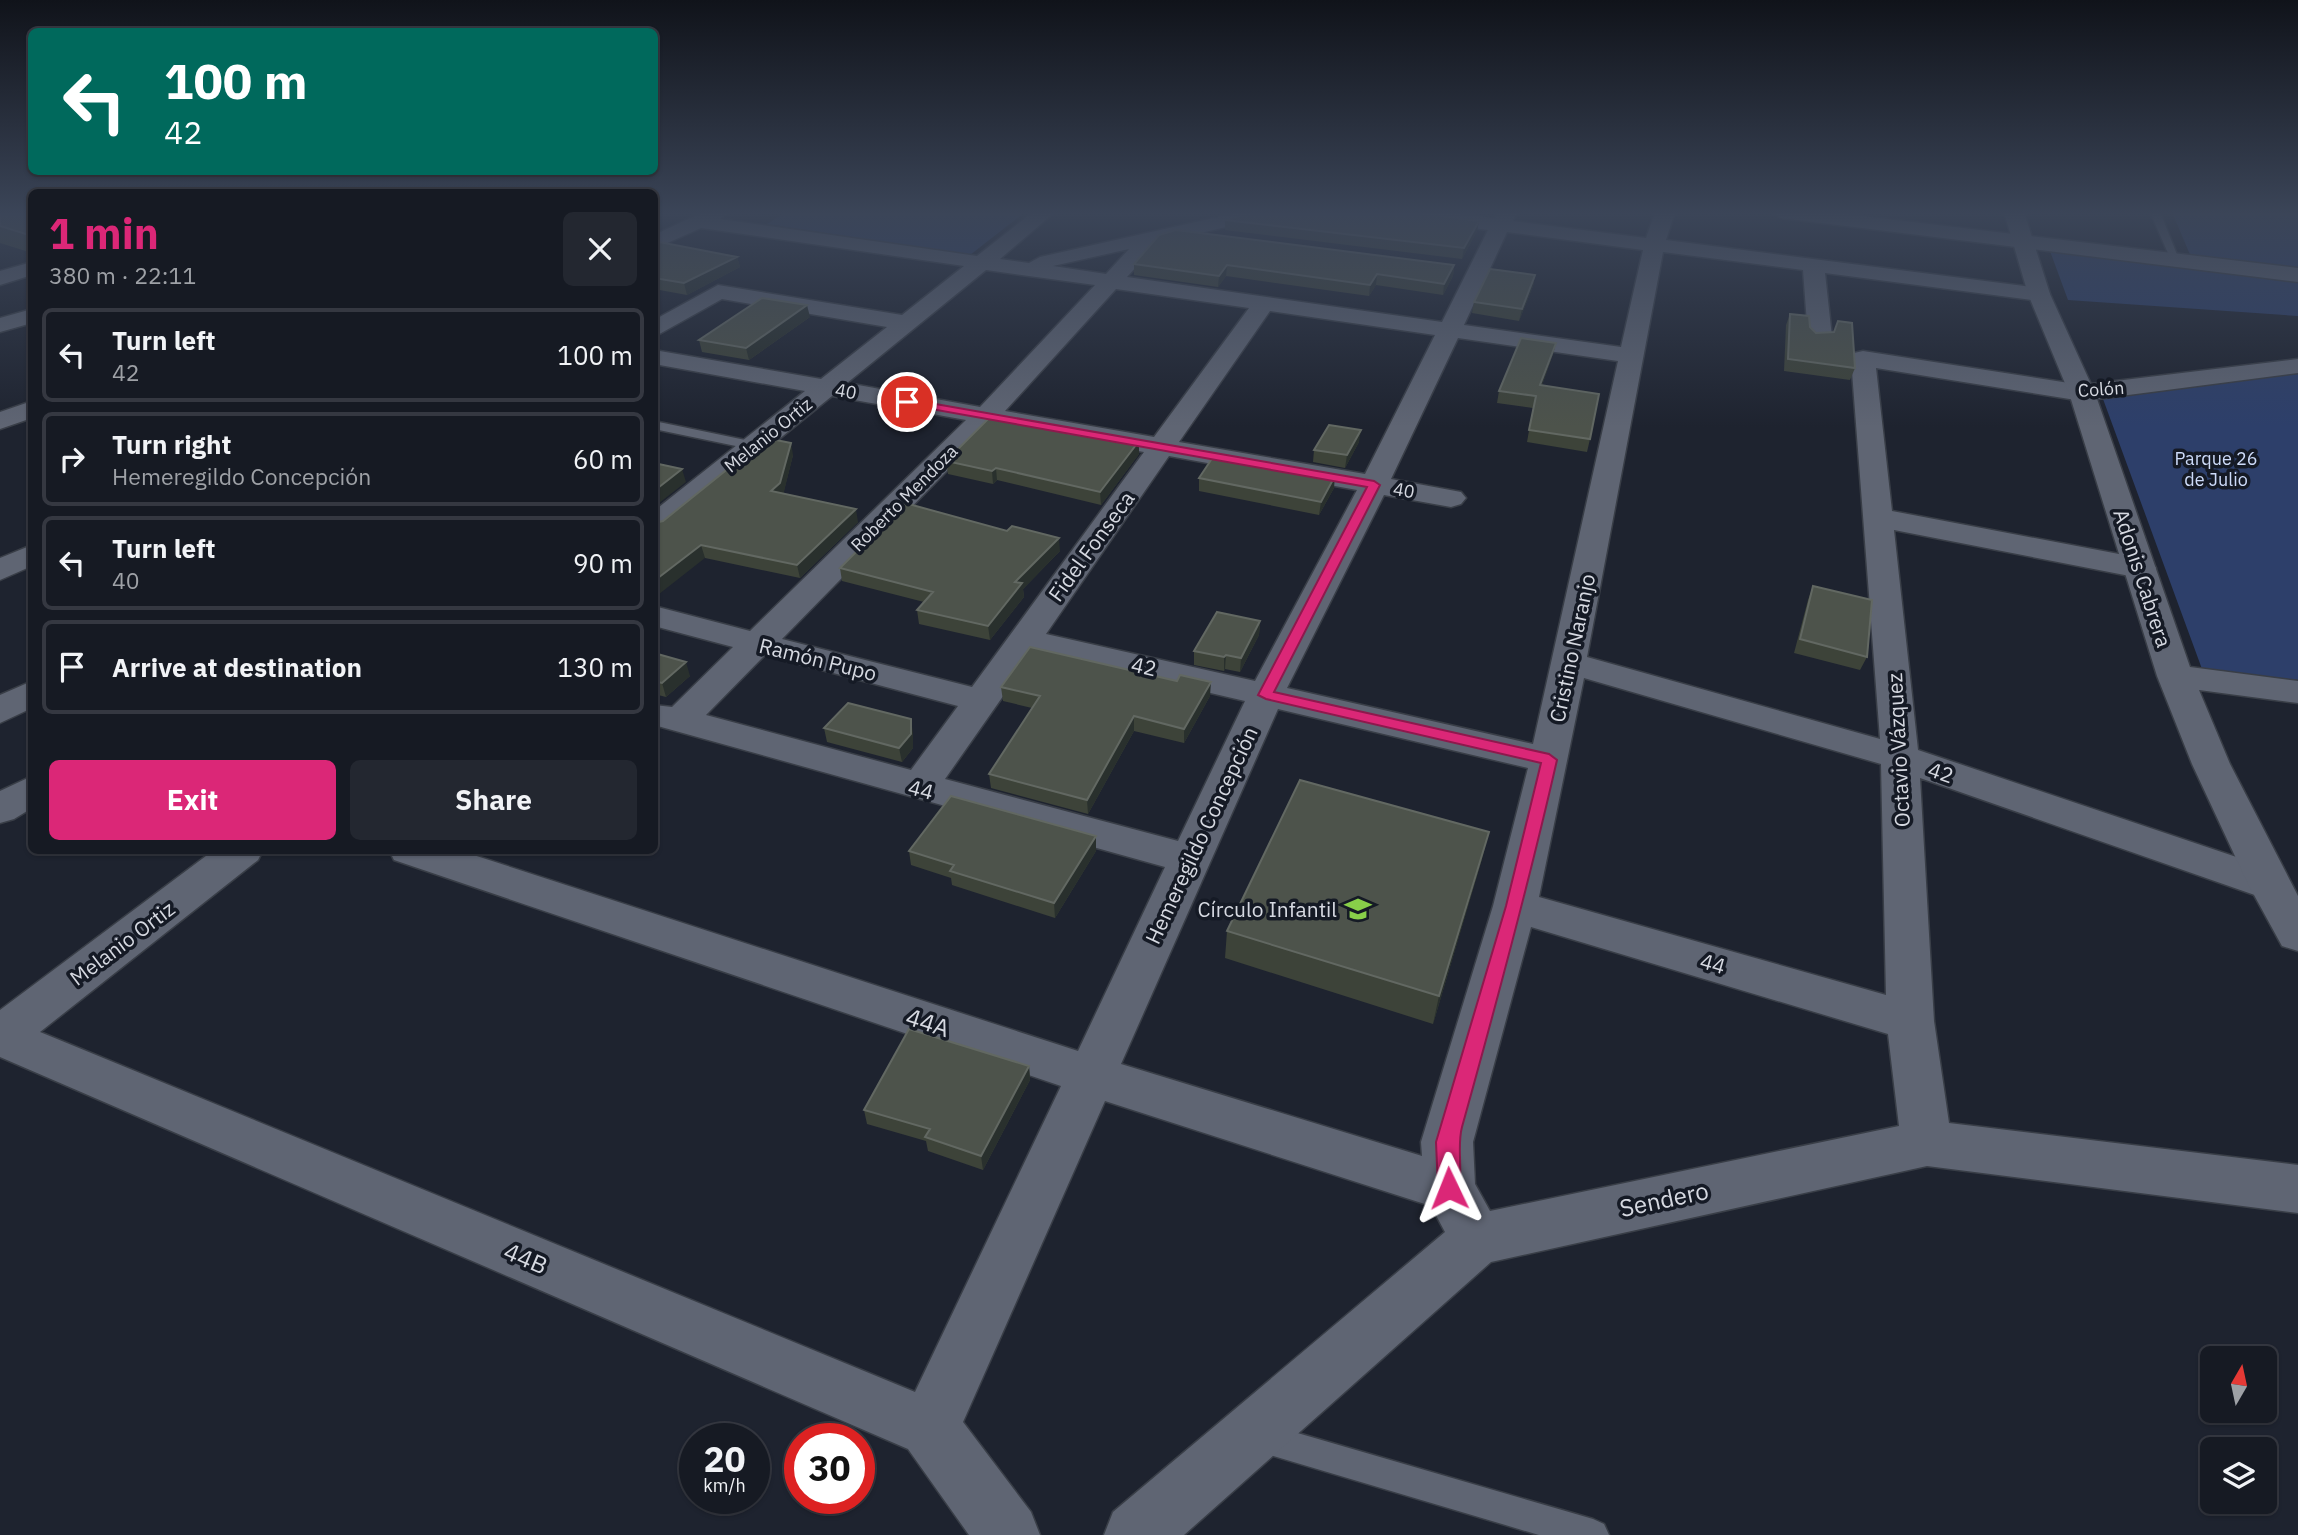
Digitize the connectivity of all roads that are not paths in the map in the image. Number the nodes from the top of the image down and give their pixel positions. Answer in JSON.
{"nodes":[{"id":1,"x":955,"y":284,"type":"edge"},
{"id":2,"x":1109,"y":284,"type":"edge"},
{"id":3,"x":1131,"y":284,"type":"edge"},
{"id":4,"x":1465,"y":284,"type":"edge"},
{"id":5,"x":1648,"y":284,"type":"edge"},
{"id":6,"x":1815,"y":284,"type":"edge"},
{"id":7,"x":1958,"y":284,"type":"edge"},
{"id":8,"x":2036,"y":284,"type":"edge"},
{"id":9,"x":1249,"y":293,"type":"junction"},
{"id":10,"x":2039,"y":294,"type":"junction"},
{"id":11,"x":28,"y":317,"type":"edge"},
{"id":12,"x":908,"y":323,"type":"junction"},
{"id":13,"x":0,"y":326,"type":"edge"},
{"id":14,"x":658,"y":328,"type":"edge"},
{"id":15,"x":1448,"y":330,"type":"junction"},
{"id":16,"x":1820,"y":337,"type":"edge"},
{"id":17,"x":1633,"y":356,"type":"junction"},
{"id":18,"x":658,"y":358,"type":"edge"},
{"id":19,"x":1863,"y":358,"type":"joint"},
{"id":20,"x":2298,"y":366,"type":"edge"},
{"id":21,"x":828,"y":388,"type":"junction"},
{"id":22,"x":2082,"y":393,"type":"junction"},
{"id":23,"x":28,"y":410,"type":"edge"},
{"id":24,"x":986,"y":416,"type":"junction"},
{"id":25,"x":0,"y":421,"type":"edge"},
{"id":26,"x":658,"y":426,"type":"edge"},
{"id":27,"x":0,"y":427,"type":"edge"},
{"id":28,"x":28,"y":435,"type":"edge"},
{"id":29,"x":755,"y":446,"type":"junction"},
{"id":30,"x":1161,"y":447,"type":"junction"},
{"id":31,"x":1374,"y":485,"type":"junction"},
{"id":32,"x":1451,"y":498,"type":"dead end"},
{"id":33,"x":1880,"y":518,"type":"junction"},
{"id":34,"x":658,"y":523,"type":"edge"},
{"id":35,"x":28,"y":556,"type":"edge"},
{"id":36,"x":2140,"y":568,"type":"junction"},
{"id":37,"x":0,"y":570,"type":"edge"},
{"id":38,"x":658,"y":617,"type":"edge"},
{"id":39,"x":1024,"y":639,"type":"junction"},
{"id":40,"x":758,"y":644,"type":"junction"},
{"id":41,"x":1568,"y":663,"type":"junction"},
{"id":42,"x":2175,"y":677,"type":"junction"},
{"id":43,"x":2298,"y":692,"type":"edge"},
{"id":44,"x":28,"y":694,"type":"edge"},
{"id":45,"x":1266,"y":695,"type":"junction"},
{"id":46,"x":981,"y":701,"type":"junction"},
{"id":47,"x":0,"y":711,"type":"edge"},
{"id":48,"x":667,"y":717,"type":"edge"},
{"id":49,"x":1899,"y":757,"type":"junction"},
{"id":50,"x":1549,"y":760,"type":"junction"},
{"id":51,"x":919,"y":788,"type":"junction"},
{"id":52,"x":28,"y":792,"type":"edge"},
{"id":53,"x":0,"y":809,"type":"edge"},
{"id":54,"x":238,"y":854,"type":"edge"},
{"id":55,"x":422,"y":854,"type":"edge"},
{"id":56,"x":1189,"y":859,"type":"junction"},
{"id":57,"x":2269,"y":884,"type":"junction"},
{"id":58,"x":1515,"y":906,"type":"junction"},
{"id":59,"x":2298,"y":934,"type":"edge"},
{"id":60,"x":1910,"y":1021,"type":"junction"},
{"id":61,"x":0,"y":1036,"type":"edge"},
{"id":62,"x":1093,"y":1076,"type":"junction"},
{"id":63,"x":1927,"y":1143,"type":"junction"},
{"id":64,"x":1449,"y":1188,"type":"junction"},
{"id":65,"x":2298,"y":1189,"type":"edge"},
{"id":66,"x":1476,"y":1239,"type":"junction"},
{"id":67,"x":929,"y":1428,"type":"junction"},
{"id":68,"x":1252,"y":1435,"type":"junction"},
{"id":69,"x":1008,"y":1535,"type":"edge"},
{"id":70,"x":1136,"y":1535,"type":"edge"},
{"id":71,"x":1593,"y":1535,"type":"edge"}],
"edges":[{"from":1,"to":12,"type":"street","name":"Melanio Ortiz"},
{"from":2,"to":24,"type":"street","name":"Roberto Mendoza"},
{"from":3,"to":9,"type":"street"},
{"from":4,"to":15,"type":"street","name":"Hemeregildo Concepción"},
{"from":5,"to":17,"type":"street","name":"Cristino Naranjo"},
{"from":6,"to":16,"type":"street"},
{"from":7,"to":10,"type":"street"},
{"from":8,"to":10,"type":"street","name":"Adonis Cabrera"},
{"from":9,"to":15,"type":"street"},
{"from":9,"to":30,"type":"street","name":"Fidel Fonseca"},
{"from":10,"to":22,"type":"street","name":"Adonis Cabrera"},
{"from":11,"to":13,"type":"street"},
{"from":12,"to":14,"type":"street"},
{"from":12,"to":21,"type":"street","name":"Melanio Ortiz"},
{"from":15,"to":17,"type":"street"},
{"from":15,"to":31,"type":"street","name":"Hemeregildo Concepción"},
{"from":17,"to":41,"type":"street","name":"Cristino Naranjo"},
{"from":18,"to":21,"type":"street","name":"40"},
{"from":19,"to":22,"type":"street","name":"Colón"},
{"from":19,"to":33,"type":"street","name":"Octavio Vázquez"},
{"from":20,"to":22,"type":"street","name":"Colón"},
{"from":21,"to":24,"type":"street","name":"40"},
{"from":21,"to":29,"type":"street","name":"Melanio Ortiz"},
{"from":22,"to":36,"type":"street","name":"Adonis Cabrera"},
{"from":23,"to":25,"type":"street"},
{"from":24,"to":30,"type":"street","name":"40"},
{"from":24,"to":40,"type":"street","name":"Roberto Mendoza"},
{"from":26,"to":29,"type":"lane"},
{"from":27,"to":28,"type":"street"},
{"from":29,"to":34,"type":"street","name":"Melanio Ortiz"},
{"from":30,"to":31,"type":"street","name":"40"},
{"from":30,"to":39,"type":"street","name":"Fidel Fonseca"},
{"from":31,"to":32,"type":"street","name":"40"},
{"from":31,"to":45,"type":"street","name":"Hemeregildo Concepción"},
{"from":33,"to":36,"type":"street"},
{"from":33,"to":49,"type":"street","name":"Octavio Vázquez"},
{"from":35,"to":37,"type":"street"},
{"from":36,"to":42,"type":"street","name":"Adonis Cabrera"},
{"from":38,"to":40,"type":"street","name":"Ramón Pupo"},
{"from":39,"to":45,"type":"street","name":"42"},
{"from":39,"to":46,"type":"street","name":"Fidel Fonseca"},
{"from":40,"to":46,"type":"street","name":"Ramón Pupo"},
{"from":40,"to":48,"type":"street","name":"Roberto Mendoza"},
{"from":41,"to":49,"type":"street","name":"42"},
{"from":41,"to":50,"type":"street","name":"Cristino Naranjo"},
{"from":42,"to":43,"type":"street"},
{"from":42,"to":57,"type":"street","name":"Adonis Cabrera"},
{"from":44,"to":47,"type":"street"},
{"from":45,"to":50,"type":"street","name":"42"},
{"from":45,"to":56,"type":"street","name":"Hemeregildo Concepción"},
{"from":46,"to":51,"type":"street","name":"Fidel Fonseca"},
{"from":48,"to":51,"type":"street","name":"44"},
{"from":49,"to":57,"type":"street","name":"42"},
{"from":49,"to":60,"type":"street","name":"Octavio Vázquez"},
{"from":50,"to":58,"type":"street","name":"Cristino Naranjo"},
{"from":51,"to":56,"type":"street","name":"44"},
{"from":52,"to":53,"type":"street"},
{"from":54,"to":61,"type":"street","name":"Melanio Ortiz"},
{"from":55,"to":62,"type":"street","name":"44A"},
{"from":56,"to":62,"type":"street","name":"Hemeregildo Concepción"},
{"from":57,"to":59,"type":"street","name":"Adonis Cabrera"},
{"from":58,"to":60,"type":"street","name":"44"},
{"from":58,"to":64,"type":"street","name":"Cristino Naranjo"},
{"from":60,"to":63,"type":"street","name":"Octavio Vázquez"},
{"from":61,"to":67,"type":"street","name":"44B"},
{"from":62,"to":64,"type":"street","name":"44A"},
{"from":62,"to":67,"type":"street","name":"Hemeregildo Concepción"},
{"from":63,"to":65,"type":"street","name":"Sendero"},
{"from":63,"to":66,"type":"street","name":"Sendero"},
{"from":64,"to":66,"type":"street","name":"Cristino Naranjo"},
{"from":66,"to":68,"type":"street","name":"Sendero"},
{"from":67,"to":69,"type":"street"},
{"from":68,"to":70,"type":"street","name":"Sendero"},
{"from":68,"to":71,"type":"lane"}]}
